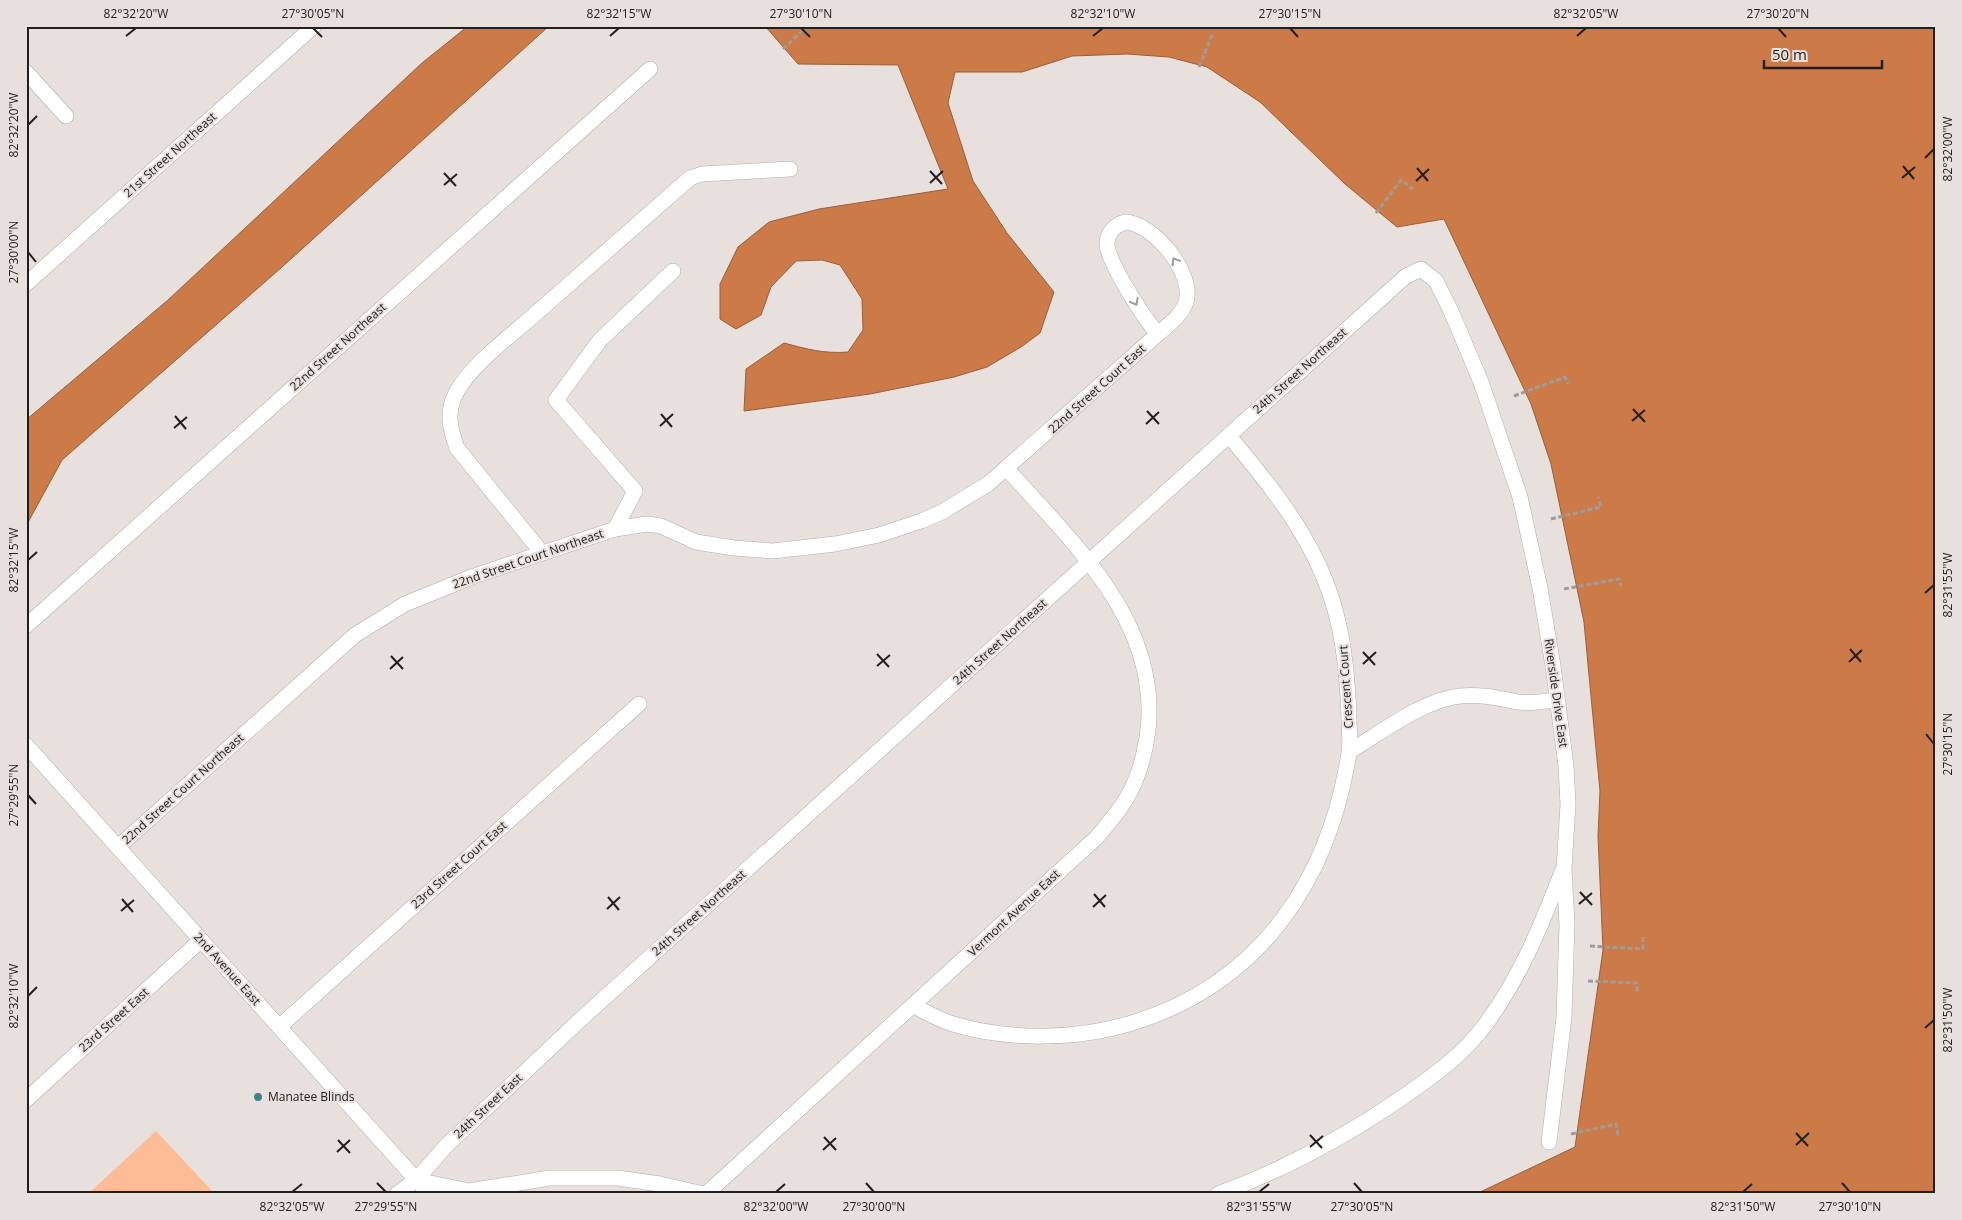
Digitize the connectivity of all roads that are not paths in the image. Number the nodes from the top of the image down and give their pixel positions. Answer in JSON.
{"nodes":[{"id":1,"x":314,"y":26,"type":"edge"},
{"id":2,"x":650,"y":69,"type":"dead end"},
{"id":3,"x":26,"y":72,"type":"edge"},
{"id":4,"x":66,"y":116,"type":"dead end"},
{"id":5,"x":790,"y":169,"type":"dead end"},
{"id":6,"x":1421,"y":269,"type":"joint"},
{"id":7,"x":673,"y":271,"type":"dead end"},
{"id":8,"x":26,"y":284,"type":"edge"},
{"id":9,"x":1158,"y":334,"type":"junction"},
{"id":10,"x":1228,"y":436,"type":"junction"},
{"id":11,"x":1007,"y":469,"type":"junction"},
{"id":12,"x":615,"y":529,"type":"junction"},
{"id":13,"x":542,"y":553,"type":"junction"},
{"id":14,"x":1088,"y":563,"type":"junction"},
{"id":15,"x":26,"y":626,"type":"edge"},
{"id":16,"x":1556,"y":700,"type":"junction"},
{"id":17,"x":639,"y":704,"type":"dead end"},
{"id":18,"x":26,"y":745,"type":"edge"},
{"id":19,"x":1350,"y":751,"type":"junction"},
{"id":20,"x":118,"y":847,"type":"junction"},
{"id":21,"x":1564,"y":869,"type":"junction"},
{"id":22,"x":201,"y":940,"type":"junction"},
{"id":23,"x":914,"y":1006,"type":"junction"},
{"id":24,"x":581,"y":1019,"type":"joint"},
{"id":25,"x":279,"y":1027,"type":"junction"},
{"id":26,"x":26,"y":1100,"type":"edge"},
{"id":27,"x":1549,"y":1142,"type":"dead end"},
{"id":28,"x":416,"y":1180,"type":"junction"},
{"id":29,"x":397,"y":1194,"type":"edge"},
{"id":30,"x":429,"y":1194,"type":"edge"},
{"id":31,"x":704,"y":1194,"type":"edge"},
{"id":32,"x":1218,"y":1194,"type":"edge"}],
"edges":[{"from":1,"to":8,"type":"street","name":"21st Street Northeast"},
{"from":2,"to":15,"type":"street","name":"22nd Street Northeast"},
{"from":3,"to":4,"type":"street"},
{"from":5,"to":13,"type":"street"},
{"from":6,"to":10,"type":"street","name":"24th Street Northeast"},
{"from":6,"to":16,"type":"street","name":"Riverside Drive East"},
{"from":7,"to":12,"type":"street"},
{"from":9,"to":9,"type":"street","name":"22nd Street Court East","one_way":true},
{"from":9,"to":11,"type":"street","name":"22nd Street Court East"},
{"from":10,"to":14,"type":"street","name":"24th Street Northeast"},
{"from":10,"to":19,"type":"street","name":"Crescent Court"},
{"from":11,"to":12,"type":"street","name":"22nd Street Court Northeast"},
{"from":11,"to":14,"type":"street","name":"Vermont Avenue East"},
{"from":12,"to":13,"type":"street","name":"22nd Street Court Northeast"},
{"from":13,"to":20,"type":"street","name":"22nd Street Court Northeast"},
{"from":14,"to":23,"type":"street","name":"Vermont Avenue East"},
{"from":14,"to":24,"type":"street","name":"24th Street Northeast"},
{"from":16,"to":19,"type":"street","name":"Crescent Court"},
{"from":16,"to":21,"type":"street","name":"Riverside Drive East"},
{"from":17,"to":25,"type":"street","name":"23rd Street Court East"},
{"from":18,"to":20,"type":"street","name":"2nd Avenue East"},
{"from":19,"to":23,"type":"street"},
{"from":20,"to":22,"type":"street","name":"2nd Avenue East"},
{"from":21,"to":27,"type":"street","name":"Riverside Drive East"},
{"from":21,"to":32,"type":"street"},
{"from":22,"to":25,"type":"street","name":"2nd Avenue East"},
{"from":22,"to":26,"type":"street","name":"23rd Street East"},
{"from":23,"to":31,"type":"street","name":"Vermont Avenue East"},
{"from":24,"to":28,"type":"street","name":"24th Street East"},
{"from":25,"to":28,"type":"street","name":"2nd Avenue East"},
{"from":28,"to":29,"type":"street","name":"24th Street East"},
{"from":28,"to":30,"type":"street","name":"2nd Avenue East"},
{"from":28,"to":31,"type":"street","name":"Vermont Avenue East"}]}
